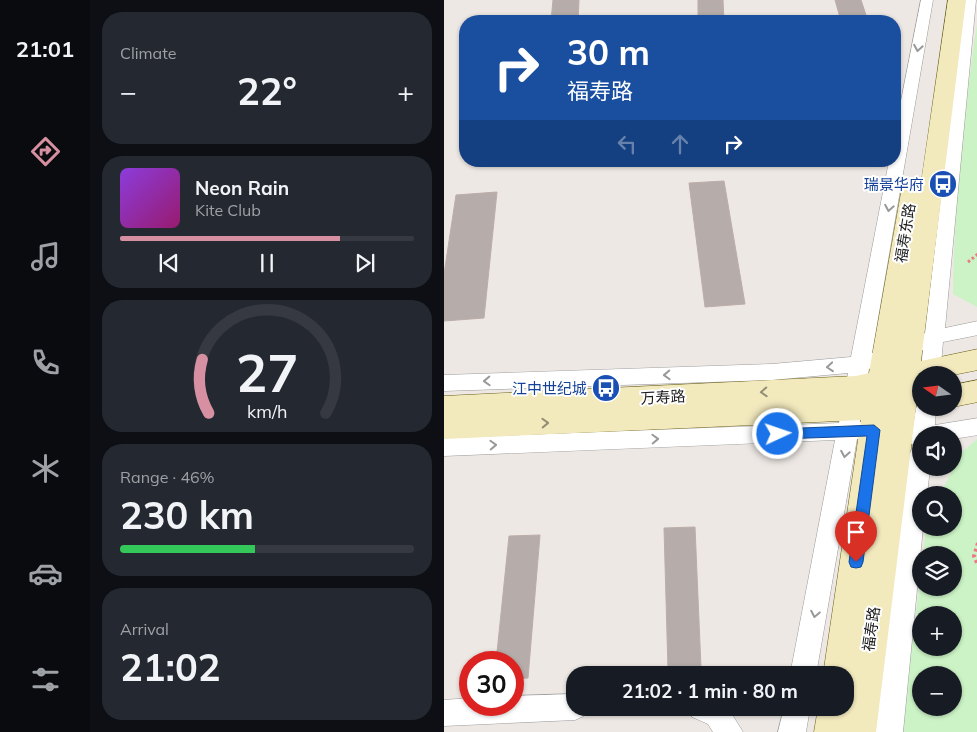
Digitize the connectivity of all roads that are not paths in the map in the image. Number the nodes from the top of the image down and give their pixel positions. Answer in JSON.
{"nodes":[{"id":1,"x":927,"y":0,"type":"edge"},
{"id":2,"x":944,"y":0,"type":"edge"},
{"id":3,"x":956,"y":0,"type":"edge"},
{"id":4,"x":970,"y":0,"type":"edge"},
{"id":5,"x":977,"y":328,"type":"edge"},
{"id":6,"x":934,"y":337,"type":"junction"},
{"id":7,"x":910,"y":348,"type":"junction"},
{"id":8,"x":977,"y":359,"type":"edge"},
{"id":9,"x":444,"y":383,"type":"edge"},
{"id":10,"x":977,"y":391,"type":"edge"},
{"id":11,"x":962,"y":394,"type":"edge"},
{"id":12,"x":896,"y":402,"type":"edge"},
{"id":13,"x":444,"y":407,"type":"edge"},
{"id":14,"x":977,"y":426,"type":"edge"},
{"id":15,"x":444,"y":427,"type":"edge"},
{"id":16,"x":444,"y":447,"type":"edge"},
{"id":17,"x":918,"y":476,"type":"edge"},
{"id":18,"x":806,"y":666,"type":"edge"},
{"id":19,"x":843,"y":666,"type":"edge"},
{"id":20,"x":566,"y":708,"type":"edge"},
{"id":21,"x":444,"y":713,"type":"edge"},
{"id":22,"x":718,"y":716,"type":"edge"},
{"id":23,"x":795,"y":716,"type":"edge"},
{"id":24,"x":835,"y":716,"type":"edge"},
{"id":25,"x":729,"y":732,"type":"edge"},
{"id":26,"x":792,"y":732,"type":"edge"},
{"id":27,"x":832,"y":732,"type":"edge"},
{"id":28,"x":857,"y":732,"type":"edge"},
{"id":29,"x":889,"y":732,"type":"edge"}],
"edges":[{"from":1,"to":12,"type":"street","one_way":true},
{"from":2,"to":12,"type":"main road","name":"福寿东路"},
{"from":3,"to":7,"type":"main road","name":"福寿东路"},
{"from":4,"to":6,"type":"street"},
{"from":5,"to":6,"type":"street"},
{"from":6,"to":7,"type":"street"},
{"from":6,"to":12,"type":"street"},
{"from":7,"to":12,"type":"main road","name":"福寿东路"},
{"from":8,"to":12,"type":"main road"},
{"from":12,"to":9,"type":"street","one_way":true},
{"from":10,"to":11,"type":"main road"},
{"from":12,"to":13,"type":"main road","name":"万寿路","one_way":true},
{"from":12,"to":14,"type":"street"},
{"from":15,"to":12,"type":"main road","name":"万寿路","one_way":true},
{"from":16,"to":12,"type":"street","one_way":true},
{"from":12,"to":18,"type":"street","one_way":true},
{"from":12,"to":19,"type":"main road","name":"福寿路"},
{"from":12,"to":28,"type":"main road","name":"福寿路"},
{"from":17,"to":29,"type":"street"},
{"from":20,"to":21,"type":"street"},
{"from":22,"to":25,"type":"street"},
{"from":23,"to":26,"type":"street"},
{"from":24,"to":27,"type":"main road"}]}
